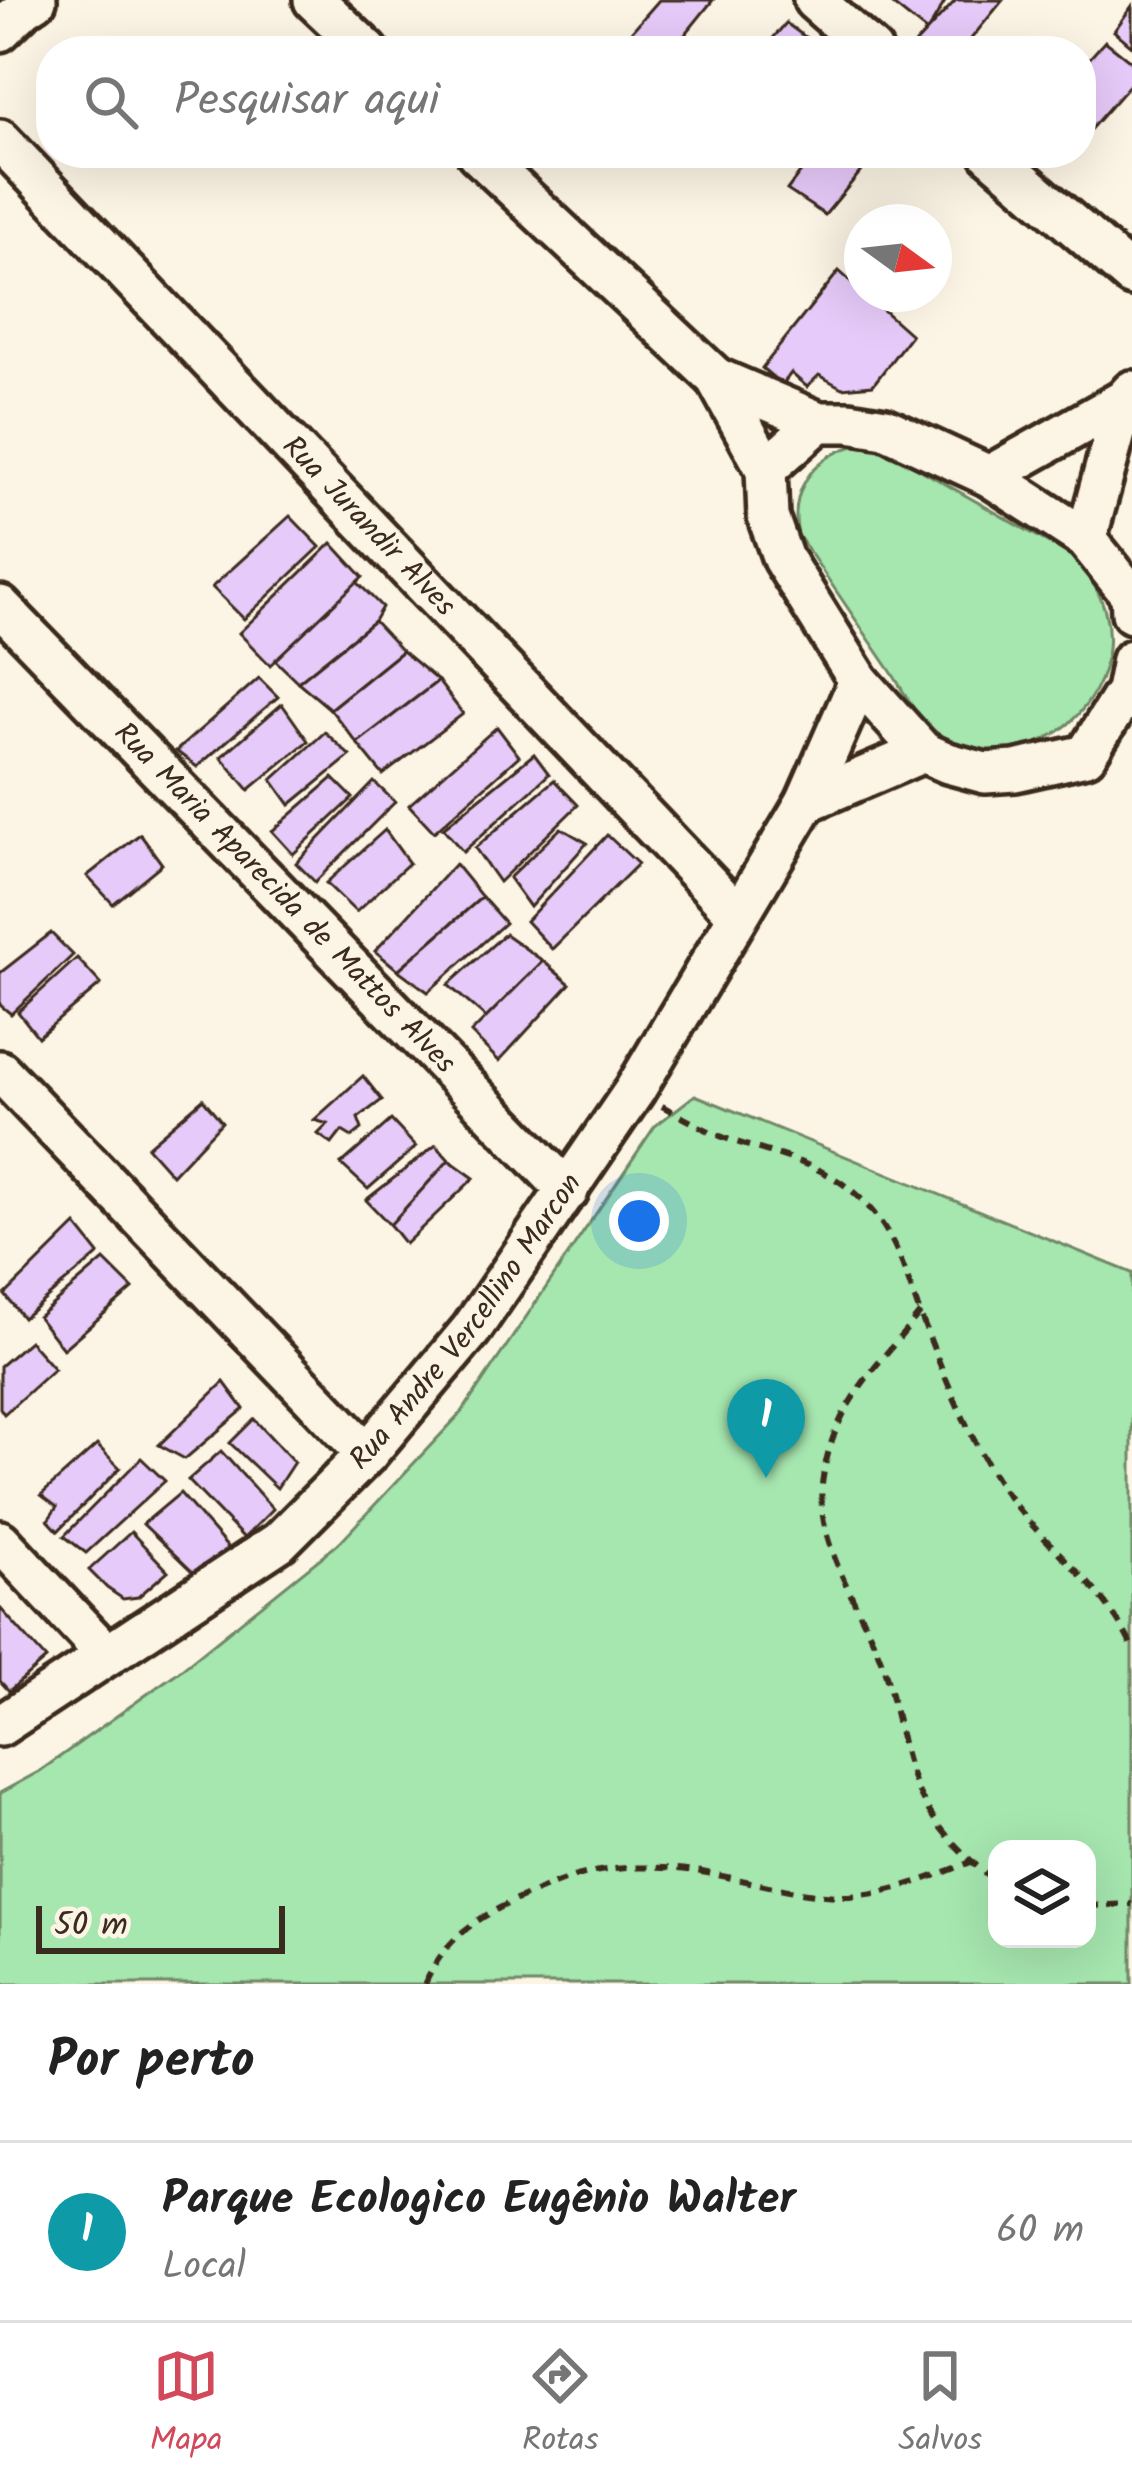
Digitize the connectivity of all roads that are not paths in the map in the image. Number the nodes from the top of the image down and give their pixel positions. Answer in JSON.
{"nodes":[{"id":1,"x":36,"y":0,"type":"edge"},
{"id":2,"x":314,"y":0,"type":"edge"},
{"id":3,"x":814,"y":0,"type":"edge"},
{"id":4,"x":0,"y":31,"type":"edge"},
{"id":5,"x":352,"y":36,"type":"edge"},
{"id":6,"x":855,"y":36,"type":"edge"},
{"id":7,"x":0,"y":140,"type":"edge"},
{"id":8,"x":493,"y":168,"type":"edge"},
{"id":9,"x":1007,"y":168,"type":"edge"},
{"id":10,"x":1132,"y":275,"type":"edge"},
{"id":11,"x":716,"y":379,"type":"junction"},
{"id":12,"x":1128,"y":396,"type":"edge"},
{"id":13,"x":819,"y":422,"type":"junction"},
{"id":14,"x":766,"y":469,"type":"junction"},
{"id":15,"x":989,"y":476,"type":"junction"},
{"id":16,"x":1086,"y":539,"type":"junction"},
{"id":17,"x":1131,"y":596,"type":"edge"},
{"id":18,"x":0,"y":606,"type":"edge"},
{"id":19,"x":1132,"y":613,"type":"edge"},
{"id":20,"x":1132,"y":660,"type":"edge"},
{"id":21,"x":859,"y":681,"type":"junction"},
{"id":22,"x":1132,"y":746,"type":"edge"},
{"id":23,"x":923,"y":752,"type":"junction"},
{"id":24,"x":1086,"y":755,"type":"junction"},
{"id":25,"x":806,"y":802,"type":"junction"},
{"id":26,"x":738,"y":915,"type":"junction"},
{"id":27,"x":0,"y":1071,"type":"edge"},
{"id":28,"x":568,"y":1191,"type":"junction"},
{"id":29,"x":368,"y":1454,"type":"junction"},
{"id":30,"x":0,"y":1541,"type":"edge"},
{"id":31,"x":106,"y":1654,"type":"junction"},
{"id":32,"x":0,"y":1726,"type":"edge"}],
"edges":[{"from":1,"to":4,"type":"street"},
{"from":2,"to":5,"type":"street"},
{"from":3,"to":6,"type":"street"},
{"from":7,"to":26,"type":"street","name":"Rua Jurandir Alves"},
{"from":8,"to":11,"type":"street"},
{"from":9,"to":10,"type":"street"},
{"from":11,"to":13,"type":"street"},
{"from":11,"to":14,"type":"street"},
{"from":12,"to":15,"type":"street"},
{"from":12,"to":16,"type":"street"},
{"from":13,"to":14,"type":"street"},
{"from":13,"to":15,"type":"street"},
{"from":14,"to":21,"type":"street"},
{"from":15,"to":16,"type":"street"},
{"from":16,"to":17,"type":"street"},
{"from":17,"to":19,"type":"street"},
{"from":18,"to":28,"type":"street","name":"Rua Maria Aparecida de Mattos Alves"},
{"from":20,"to":24,"type":"street"},
{"from":21,"to":23,"type":"street"},
{"from":21,"to":25,"type":"street","name":"Rua Andre Vercellino Marcon"},
{"from":22,"to":24,"type":"street"},
{"from":23,"to":24,"type":"street"},
{"from":23,"to":25,"type":"street"},
{"from":25,"to":26,"type":"street","name":"Rua Andre Vercellino Marcon"},
{"from":26,"to":28,"type":"street","name":"Rua Andre Vercellino Marcon"},
{"from":27,"to":29,"type":"street"},
{"from":28,"to":29,"type":"street","name":"Rua Andre Vercellino Marcon"},
{"from":29,"to":31,"type":"street","name":"Rua Andre Vercellino Marcon"},
{"from":30,"to":31,"type":"street"},
{"from":31,"to":32,"type":"street","name":"Rua Andre Vercellino Marcon"}]}
